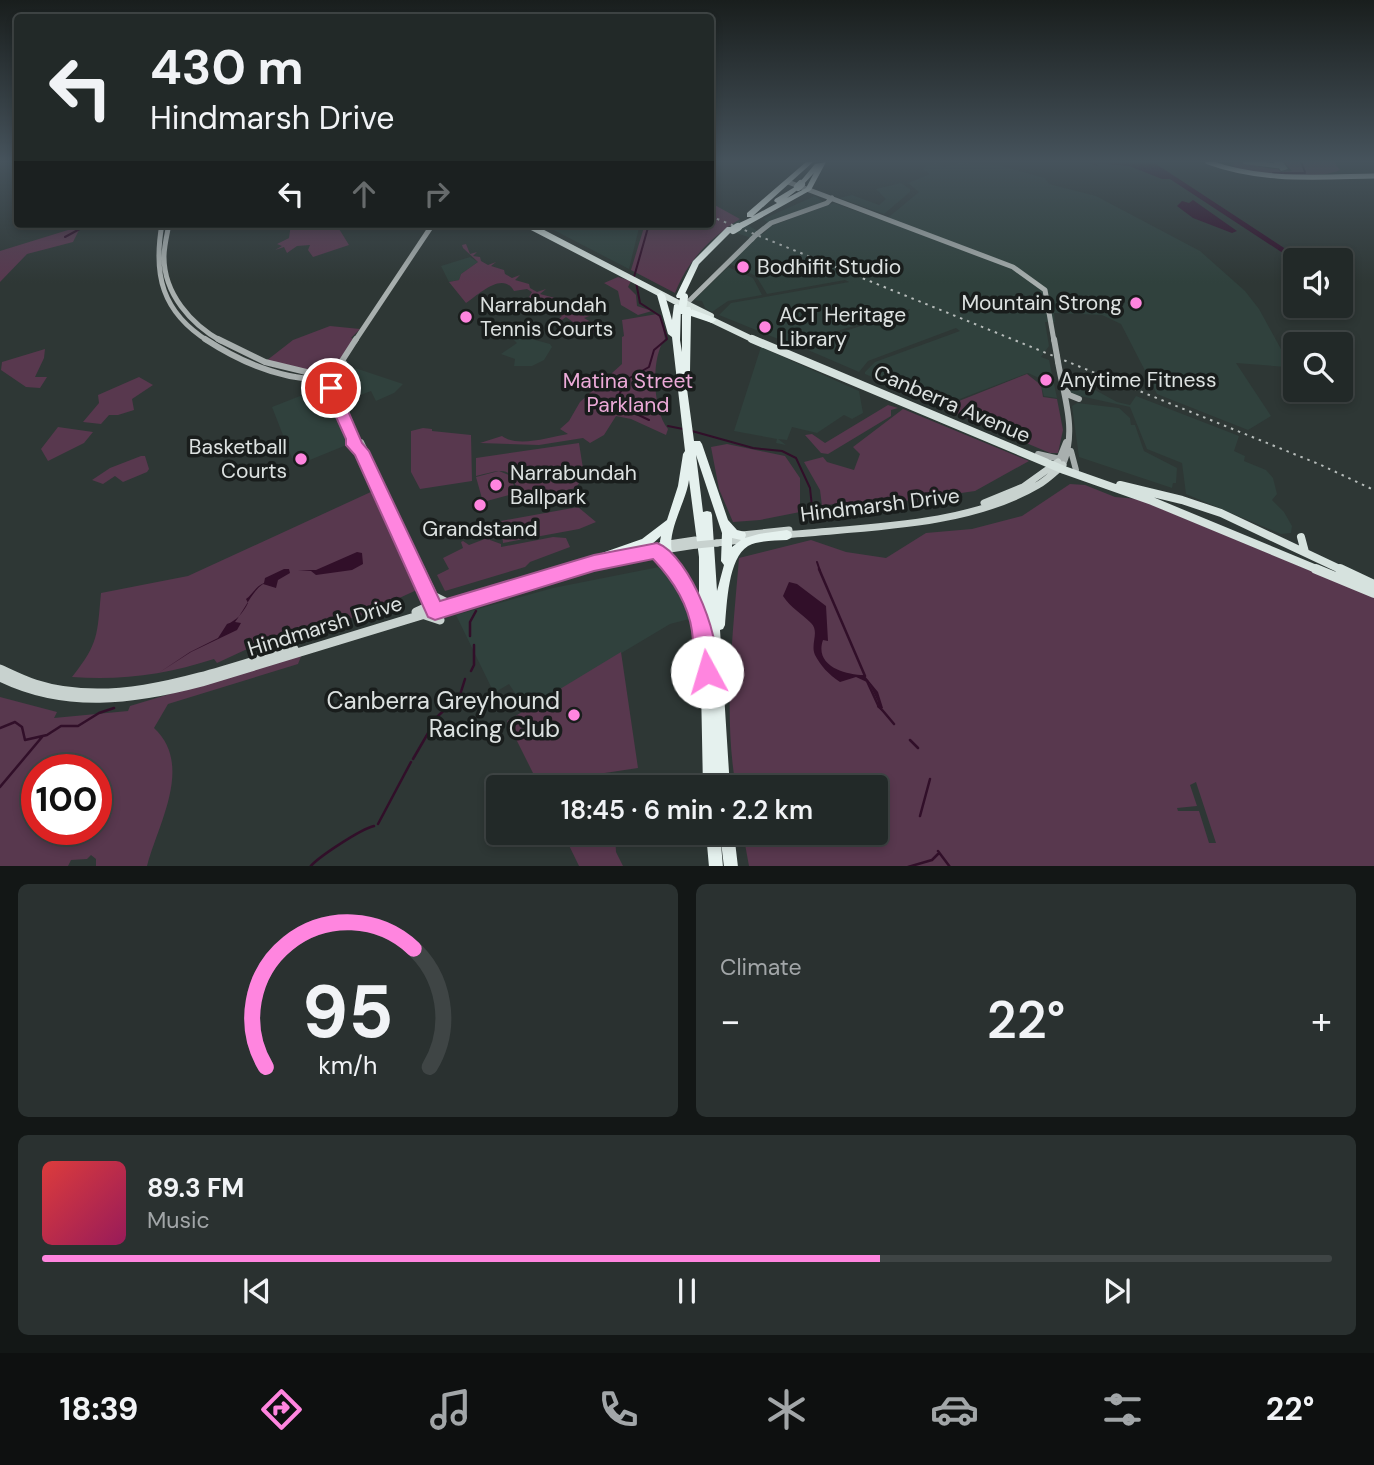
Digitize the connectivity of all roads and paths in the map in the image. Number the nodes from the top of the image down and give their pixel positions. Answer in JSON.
{"nodes":[{"id":1,"x":764,"y":202,"type":"edge"},
{"id":2,"x":780,"y":202,"type":"edge"},
{"id":3,"x":784,"y":202,"type":"edge"},
{"id":4,"x":811,"y":202,"type":"edge"},
{"id":5,"x":840,"y":202,"type":"edge"},
{"id":6,"x":843,"y":202,"type":"edge"},
{"id":7,"x":886,"y":214,"type":"dead end"},
{"id":8,"x":750,"y":215,"type":"junction"},
{"id":9,"x":877,"y":215,"type":"junction"},
{"id":10,"x":165,"y":228,"type":"edge"},
{"id":11,"x":432,"y":228,"type":"edge"},
{"id":12,"x":432,"y":228,"type":"edge"},
{"id":13,"x":536,"y":228,"type":"edge"},
{"id":14,"x":734,"y":228,"type":"junction"},
{"id":15,"x":915,"y":231,"type":"junction"},
{"id":16,"x":679,"y":302,"type":"junction"},
{"id":17,"x":1049,"y":317,"type":"junction"},
{"id":18,"x":712,"y":320,"type":"joint"},
{"id":19,"x":749,"y":336,"type":"junction"},
{"id":20,"x":800,"y":359,"type":"junction"},
{"id":21,"x":679,"y":362,"type":"junction"},
{"id":22,"x":1057,"y":362,"type":"junction"},
{"id":23,"x":282,"y":371,"type":"junction"},
{"id":24,"x":336,"y":371,"type":"junction"},
{"id":25,"x":1060,"y":376,"type":"junction"},
{"id":26,"x":319,"y":378,"type":"junction"},
{"id":27,"x":303,"y":379,"type":"junction"},
{"id":28,"x":333,"y":381,"type":"junction"},
{"id":29,"x":859,"y":383,"type":"junction"},
{"id":30,"x":332,"y":394,"type":"junction"},
{"id":31,"x":1067,"y":403,"type":"junction"},
{"id":32,"x":340,"y":406,"type":"junction"},
{"id":33,"x":691,"y":432,"type":"junction"},
{"id":34,"x":1070,"y":446,"type":"junction"},
{"id":35,"x":1041,"y":458,"type":"junction"},
{"id":36,"x":1059,"y":466,"type":"junction"},
{"id":37,"x":1076,"y":470,"type":"junction"},
{"id":38,"x":1038,"y":478,"type":"junction"},
{"id":39,"x":1152,"y":497,"type":"junction"},
{"id":40,"x":678,"y":502,"type":"junction"},
{"id":41,"x":719,"y":512,"type":"junction"},
{"id":42,"x":741,"y":535,"type":"junction"},
{"id":43,"x":787,"y":535,"type":"junction"},
{"id":44,"x":722,"y":540,"type":"junction"},
{"id":45,"x":662,"y":548,"type":"junction"},
{"id":46,"x":1297,"y":549,"type":"junction"},
{"id":47,"x":606,"y":556,"type":"junction"},
{"id":48,"x":725,"y":582,"type":"junction"},
{"id":49,"x":1374,"y":585,"type":"edge"},
{"id":50,"x":1374,"y":593,"type":"edge"},
{"id":51,"x":439,"y":607,"type":"junction"},
{"id":52,"x":307,"y":648,"type":"junction"},
{"id":53,"x":711,"y":661,"type":"junction"},
{"id":54,"x":0,"y":668,"type":"edge"},
{"id":55,"x":0,"y":677,"type":"edge"},
{"id":56,"x":710,"y":775,"type":"edge"},
{"id":57,"x":722,"y":775,"type":"edge"},
{"id":58,"x":714,"y":845,"type":"edge"},
{"id":59,"x":728,"y":845,"type":"edge"},
{"id":60,"x":716,"y":866,"type":"edge"},
{"id":61,"x":731,"y":866,"type":"edge"}],
"edges":[{"from":1,"to":8,"type":"highway"},
{"from":2,"to":8,"type":"highway"},
{"from":3,"to":14,"type":"highway"},
{"from":4,"to":16,"type":"main road"},
{"from":5,"to":15,"type":"main road"},
{"from":6,"to":9,"type":"main road"},
{"from":7,"to":9,"type":"main road"},
{"from":8,"to":14,"type":"highway"},
{"from":9,"to":15,"type":"main road"},
{"from":10,"to":23,"type":"main road"},
{"from":11,"to":28,"type":"main road"},
{"from":12,"to":24,"type":"main road"},
{"from":13,"to":16,"type":"highway","name":"Canberra Avenue"},
{"from":14,"to":16,"type":"highway"},
{"from":15,"to":17,"type":"main road"},
{"from":16,"to":18,"type":"highway"},
{"from":16,"to":19,"type":"highway","name":"Canberra Avenue"},
{"from":16,"to":21,"type":"highway"},
{"from":16,"to":21,"type":"highway"},
{"from":16,"to":33,"type":"highway"},
{"from":17,"to":22,"type":"main road"},
{"from":17,"to":22,"type":"main road"},
{"from":18,"to":19,"type":"highway","name":"Canberra Avenue"},
{"from":19,"to":20,"type":"highway","name":"Canberra Avenue"},
{"from":20,"to":29,"type":"highway","name":"Canberra Avenue"},
{"from":20,"to":29,"type":"highway","name":"Canberra Avenue"},
{"from":21,"to":33,"type":"highway"},
{"from":22,"to":25,"type":"main road"},
{"from":22,"to":36,"type":"main road"},
{"from":23,"to":26,"type":"main road"},
{"from":23,"to":27,"type":"main road"},
{"from":24,"to":26,"type":"main road"},
{"from":24,"to":28,"type":"main road"},
{"from":25,"to":31,"type":"main road"},
{"from":25,"to":31,"type":"main road"},
{"from":26,"to":27,"type":"main road"},
{"from":26,"to":28,"type":"main road"},
{"from":27,"to":30,"type":"main road"},
{"from":28,"to":30,"type":"main road"},
{"from":28,"to":32,"type":"main road"},
{"from":29,"to":35,"type":"highway","name":"Canberra Avenue"},
{"from":30,"to":32,"type":"main road"},
{"from":31,"to":34,"type":"main road"},
{"from":32,"to":51,"type":"main road"},
{"from":33,"to":40,"type":"highway"},
{"from":33,"to":41,"type":"highway"},
{"from":33,"to":53,"type":"highway"},
{"from":34,"to":36,"type":"main road"},
{"from":34,"to":37,"type":"main road"},
{"from":35,"to":36,"type":"highway","name":"Canberra Avenue"},
{"from":35,"to":38,"type":"main road"},
{"from":36,"to":37,"type":"highway","name":"Canberra Avenue"},
{"from":36,"to":38,"type":"main road","name":"Hindmarsh Drive"},
{"from":36,"to":39,"type":"highway","name":"Canberra Avenue"},
{"from":36,"to":43,"type":"main road","name":"Hindmarsh Drive"},
{"from":37,"to":39,"type":"highway","name":"Canberra Avenue"},
{"from":38,"to":42,"type":"main road","name":"Hindmarsh Drive"},
{"from":39,"to":46,"type":"highway","name":"Canberra Avenue"},
{"from":39,"to":46,"type":"highway","name":"Canberra Avenue"},
{"from":40,"to":45,"type":"highway"},
{"from":40,"to":47,"type":"highway"},
{"from":41,"to":42,"type":"highway"},
{"from":41,"to":44,"type":"highway"},
{"from":42,"to":44,"type":"main road","name":"Hindmarsh Drive"},
{"from":43,"to":44,"type":"main road","name":"Hindmarsh Drive"},
{"from":43,"to":48,"type":"highway"},
{"from":44,"to":45,"type":"main road","name":"Hindmarsh Drive","bridge":true},
{"from":44,"to":48,"type":"highway"},
{"from":45,"to":47,"type":"main road","name":"Hindmarsh Drive"},
{"from":45,"to":51,"type":"main road","name":"Hindmarsh Drive"},
{"from":45,"to":53,"type":"highway"},
{"from":46,"to":49,"type":"highway","name":"Canberra Avenue"},
{"from":46,"to":50,"type":"highway"},
{"from":47,"to":51,"type":"main road","name":"Hindmarsh Drive"},
{"from":48,"to":53,"type":"highway"},
{"from":51,"to":52,"type":"main road","name":"Hindmarsh Drive"},
{"from":51,"to":52,"type":"main road","name":"Hindmarsh Drive"},
{"from":52,"to":54,"type":"main road","name":"Hindmarsh Drive"},
{"from":52,"to":55,"type":"main road","name":"Hindmarsh Drive"},
{"from":53,"to":56,"type":"highway"},
{"from":53,"to":57,"type":"highway"},
{"from":58,"to":60,"type":"highway"},
{"from":59,"to":61,"type":"highway"}]}
